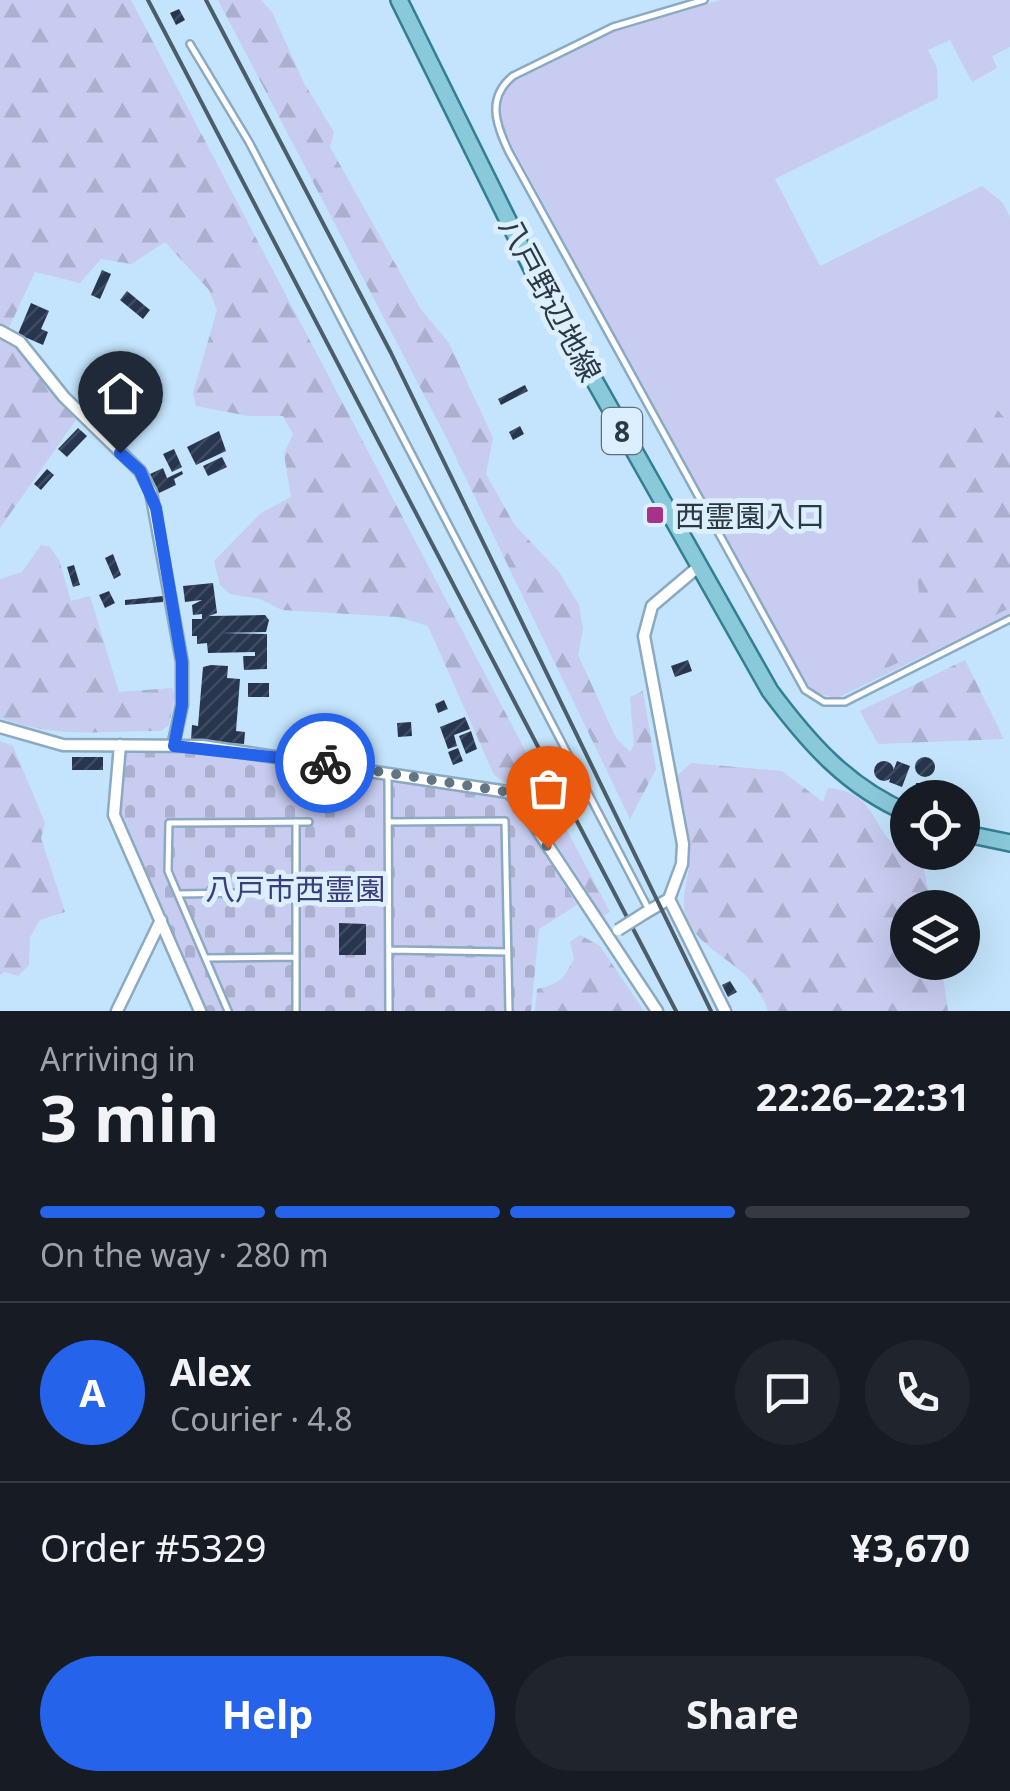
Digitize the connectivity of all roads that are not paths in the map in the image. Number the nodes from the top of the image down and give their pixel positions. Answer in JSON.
{"nodes":[{"id":1,"x":399,"y":0,"type":"edge"},
{"id":2,"x":704,"y":0,"type":"edge"},
{"id":3,"x":190,"y":44,"type":"dead end"},
{"id":4,"x":0,"y":331,"type":"edge"},
{"id":5,"x":698,"y":567,"type":"junction"},
{"id":6,"x":1010,"y":619,"type":"edge"},
{"id":7,"x":0,"y":727,"type":"edge"},
{"id":8,"x":120,"y":745,"type":"junction"},
{"id":9,"x":174,"y":746,"type":"junction"},
{"id":10,"x":388,"y":776,"type":"junction"},
{"id":11,"x":890,"y":803,"type":"edge"},
{"id":12,"x":296,"y":822,"type":"junction"},
{"id":13,"x":309,"y":822,"type":"dead end"},
{"id":14,"x":388,"y":822,"type":"junction"},
{"id":15,"x":980,"y":837,"type":"edge"},
{"id":16,"x":1010,"y":843,"type":"edge"},
{"id":17,"x":296,"y":892,"type":"junction"},
{"id":18,"x":178,"y":894,"type":"junction"},
{"id":19,"x":669,"y":899,"type":"junction"},
{"id":20,"x":647,"y":912,"type":"junction"},
{"id":21,"x":161,"y":920,"type":"junction"},
{"id":22,"x":606,"y":937,"type":"junction"},
{"id":23,"x":389,"y":950,"type":"junction"},
{"id":24,"x":508,"y":952,"type":"junction"},
{"id":25,"x":296,"y":957,"type":"junction"},
{"id":26,"x":206,"y":958,"type":"junction"},
{"id":27,"x":117,"y":1011,"type":"edge"},
{"id":28,"x":200,"y":1011,"type":"edge"},
{"id":29,"x":228,"y":1011,"type":"edge"},
{"id":30,"x":296,"y":1011,"type":"edge"},
{"id":31,"x":389,"y":1011,"type":"edge"},
{"id":32,"x":509,"y":1011,"type":"edge"},
{"id":33,"x":657,"y":1011,"type":"edge"},
{"id":34,"x":725,"y":1011,"type":"edge"}],
"edges":[{"from":1,"to":5,"type":"main road","name":"八戸野辺地線","number":"8"},
{"from":2,"to":6,"type":"lane"},
{"from":3,"to":20,"type":"lane"},
{"from":4,"to":9,"type":"street"},
{"from":5,"to":11,"type":"main road","name":"八戸野辺地線","number":"8"},
{"from":5,"to":19,"type":"street"},
{"from":7,"to":8,"type":"street"},
{"from":8,"to":9,"type":"street"},
{"from":8,"to":21,"type":"street"},
{"from":9,"to":10,"type":"street"},
{"from":10,"to":14,"type":"lane"},
{"from":10,"to":22,"type":"street"},
{"from":12,"to":13,"type":"lane"},
{"from":12,"to":17,"type":"lane"},
{"from":12,"to":18,"type":"lane"},
{"from":14,"to":23,"type":"lane"},
{"from":14,"to":24,"type":"lane"},
{"from":15,"to":16,"type":"main road"},
{"from":17,"to":18,"type":"lane"},
{"from":17,"to":25,"type":"lane"},
{"from":18,"to":26,"type":"lane"},
{"from":19,"to":20,"type":"street"},
{"from":19,"to":34,"type":"street"},
{"from":20,"to":22,"type":"street","bridge":true},
{"from":21,"to":27,"type":"street"},
{"from":21,"to":28,"type":"street"},
{"from":22,"to":33,"type":"street"},
{"from":23,"to":24,"type":"lane"},
{"from":23,"to":31,"type":"lane"},
{"from":24,"to":32,"type":"lane"},
{"from":25,"to":26,"type":"lane"},
{"from":25,"to":30,"type":"lane"},
{"from":26,"to":29,"type":"lane"}]}
